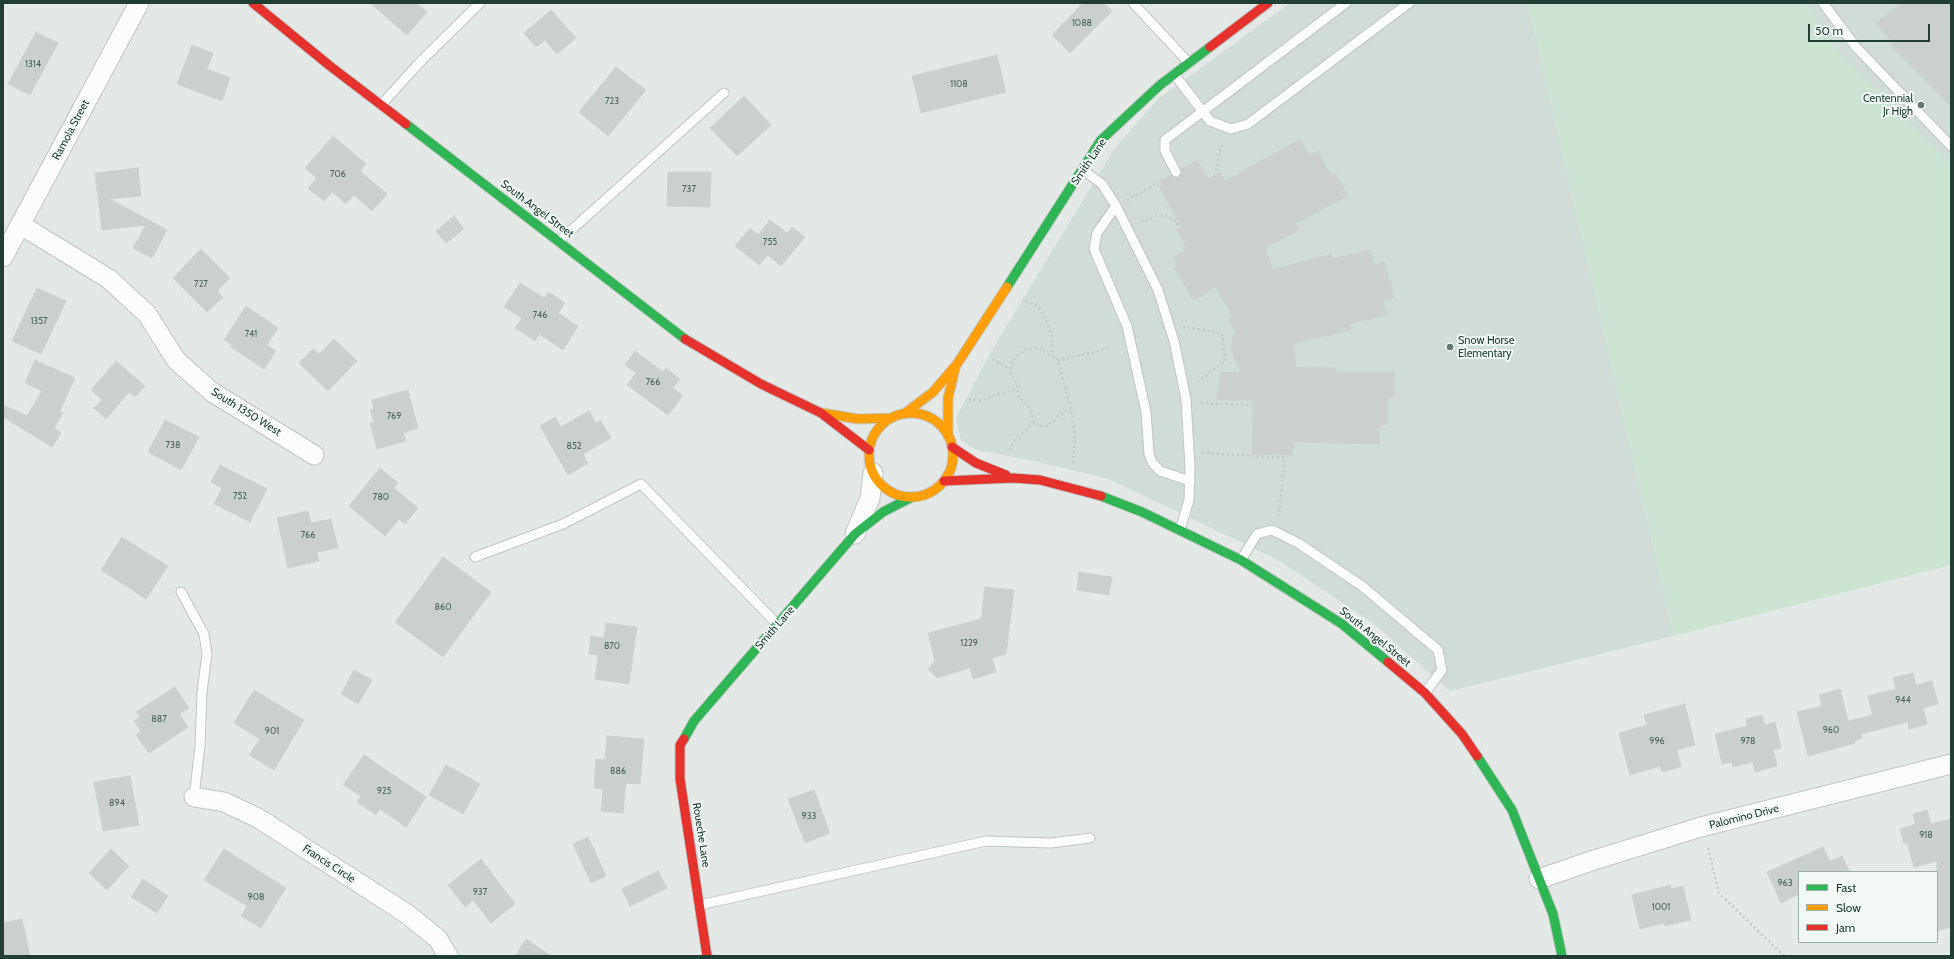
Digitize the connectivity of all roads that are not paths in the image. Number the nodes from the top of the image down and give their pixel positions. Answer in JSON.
{"nodes":[{"id":1,"x":139,"y":3,"type":"edge"},
{"id":2,"x":253,"y":3,"type":"edge"},
{"id":3,"x":480,"y":3,"type":"edge"},
{"id":4,"x":1133,"y":3,"type":"edge"},
{"id":5,"x":1268,"y":3,"type":"edge"},
{"id":6,"x":1346,"y":3,"type":"edge"},
{"id":7,"x":1409,"y":3,"type":"edge"},
{"id":8,"x":1823,"y":3,"type":"edge"},
{"id":9,"x":1189,"y":63,"type":"junction"},
{"id":10,"x":1174,"y":74,"type":"junction"},
{"id":11,"x":724,"y":93,"type":"dead end"},
{"id":12,"x":381,"y":105,"type":"junction"},
{"id":13,"x":1202,"y":111,"type":"junction"},
{"id":14,"x":1951,"y":146,"type":"edge"},
{"id":15,"x":1083,"y":170,"type":"junction"},
{"id":16,"x":1176,"y":172,"type":"dead end"},
{"id":17,"x":1116,"y":206,"type":"junction"},
{"id":18,"x":21,"y":225,"type":"junction"},
{"id":19,"x":559,"y":241,"type":"junction"},
{"id":20,"x":3,"y":257,"type":"edge"},
{"id":21,"x":957,"y":364,"type":"junction"},
{"id":22,"x":821,"y":413,"type":"junction"},
{"id":23,"x":904,"y":414,"type":"junction"},
{"id":24,"x":891,"y":418,"type":"junction"},
{"id":25,"x":948,"y":436,"type":"junction"},
{"id":26,"x":952,"y":447,"type":"junction"},
{"id":27,"x":869,"y":450,"type":"junction"},
{"id":28,"x":314,"y":455,"type":"dead end"},
{"id":29,"x":873,"y":473,"type":"junction"},
{"id":30,"x":1013,"y":478,"type":"junction"},
{"id":31,"x":944,"y":481,"type":"junction"},
{"id":32,"x":1190,"y":481,"type":"junction"},
{"id":33,"x":912,"y":497,"type":"junction"},
{"id":34,"x":1180,"y":530,"type":"junction"},
{"id":35,"x":855,"y":534,"type":"junction"},
{"id":36,"x":475,"y":556,"type":"dead end"},
{"id":37,"x":1241,"y":560,"type":"junction"},
{"id":38,"x":181,"y":592,"type":"dead end"},
{"id":39,"x":777,"y":624,"type":"junction"},
{"id":40,"x":1425,"y":693,"type":"junction"},
{"id":41,"x":694,"y":721,"type":"joint"},
{"id":42,"x":1951,"y":764,"type":"edge"},
{"id":43,"x":194,"y":797,"type":"joint"},
{"id":44,"x":1090,"y":838,"type":"dead end"},
{"id":45,"x":1539,"y":879,"type":"junction"},
{"id":46,"x":700,"y":905,"type":"junction"},
{"id":47,"x":448,"y":956,"type":"edge"},
{"id":48,"x":707,"y":956,"type":"edge"},
{"id":49,"x":1562,"y":956,"type":"edge"}],
"edges":[{"from":1,"to":18,"type":"street","name":"Ramola Street"},
{"from":2,"to":12,"type":"street","name":"South Angel Street"},
{"from":3,"to":12,"type":"lane"},
{"from":4,"to":9,"type":"lane"},
{"from":5,"to":9,"type":"street","name":"Smith Lane"},
{"from":6,"to":13,"type":"lane"},
{"from":7,"to":13,"type":"lane"},
{"from":8,"to":14,"type":"lane"},
{"from":9,"to":10,"type":"street","name":"Smith Lane"},
{"from":10,"to":13,"type":"lane"},
{"from":10,"to":15,"type":"street","name":"Smith Lane"},
{"from":11,"to":19,"type":"lane"},
{"from":12,"to":19,"type":"street","name":"South Angel Street"},
{"from":13,"to":16,"type":"lane"},
{"from":15,"to":17,"type":"lane"},
{"from":15,"to":21,"type":"street","name":"Smith Lane"},
{"from":17,"to":32,"type":"lane"},
{"from":17,"to":32,"type":"lane"},
{"from":18,"to":20,"type":"street","name":"Ramola Street"},
{"from":18,"to":28,"type":"street","name":"South 1350 West"},
{"from":19,"to":22,"type":"street","name":"South Angel Street"},
{"from":21,"to":23,"type":"street","name":"Smith Lane"},
{"from":21,"to":25,"type":"street","name":"Smith Lane"},
{"from":22,"to":24,"type":"street","name":"South Angel Street"},
{"from":22,"to":27,"type":"street","name":"South Angel Street"},
{"from":23,"to":24,"type":"street"},
{"from":23,"to":25,"type":"street"},
{"from":24,"to":27,"type":"street"},
{"from":25,"to":26,"type":"street"},
{"from":26,"to":30,"type":"street","name":"South Angel Street"},
{"from":26,"to":31,"type":"street"},
{"from":27,"to":29,"type":"street"},
{"from":29,"to":33,"type":"street"},
{"from":29,"to":35,"type":"street","name":"Smith Lane"},
{"from":30,"to":31,"type":"street","name":"South Angel Street"},
{"from":30,"to":34,"type":"street","name":"South Angel Street"},
{"from":31,"to":33,"type":"street"},
{"from":32,"to":34,"type":"lane"},
{"from":33,"to":35,"type":"street","name":"Smith Lane"},
{"from":34,"to":37,"type":"street","name":"South Angel Street"},
{"from":35,"to":39,"type":"street","name":"Smith Lane"},
{"from":36,"to":39,"type":"lane"},
{"from":37,"to":40,"type":"street","name":"South Angel Street"},
{"from":37,"to":40,"type":"lane"},
{"from":38,"to":43,"type":"lane"},
{"from":39,"to":41,"type":"street","name":"Smith Lane"},
{"from":40,"to":45,"type":"street","name":"South Angel Street"},
{"from":41,"to":46,"type":"street","name":"Roueche Lane"},
{"from":42,"to":45,"type":"street","name":"Palomino Drive"},
{"from":43,"to":47,"type":"street","name":"Francis Circle"},
{"from":44,"to":46,"type":"lane"},
{"from":45,"to":49,"type":"street","name":"South Angel Street"},
{"from":46,"to":48,"type":"street","name":"Roueche Lane"}]}
